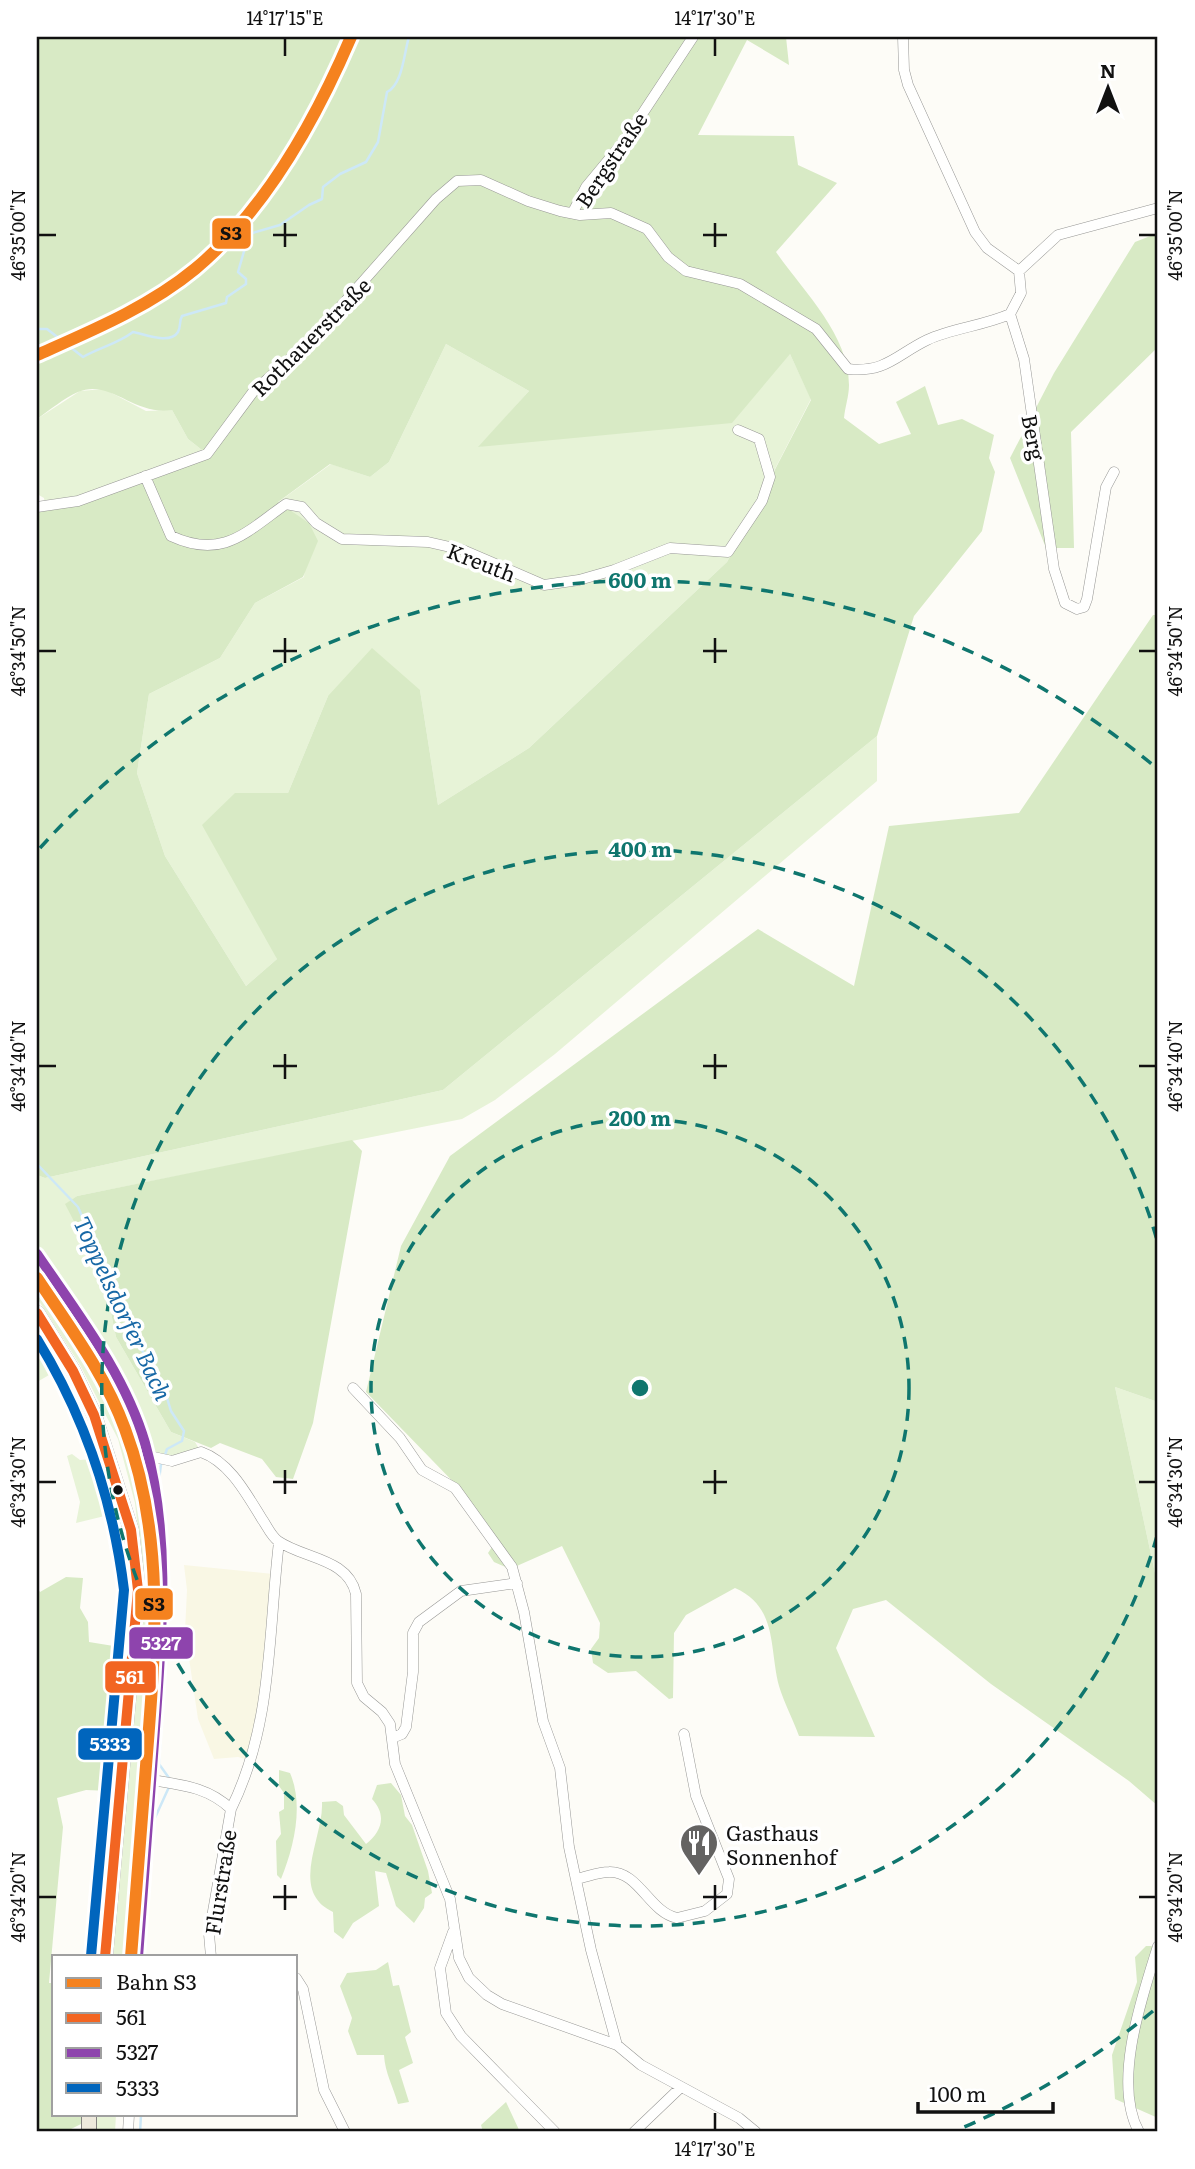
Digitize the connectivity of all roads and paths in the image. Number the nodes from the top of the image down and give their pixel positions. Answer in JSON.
{"nodes":[{"id":1,"x":693,"y":37,"type":"edge"},
{"id":2,"x":903,"y":37,"type":"edge"},
{"id":3,"x":1158,"y":208,"type":"edge"},
{"id":4,"x":573,"y":212,"type":"junction"},
{"id":5,"x":1019,"y":271,"type":"junction"},
{"id":6,"x":1010,"y":314,"type":"junction"},
{"id":7,"x":738,"y":430,"type":"dead end"},
{"id":8,"x":1114,"y":472,"type":"dead end"},
{"id":9,"x":145,"y":476,"type":"junction"},
{"id":10,"x":37,"y":507,"type":"edge"},
{"id":11,"x":37,"y":1254,"type":"edge"},
{"id":12,"x":37,"y":1314,"type":"edge"},
{"id":13,"x":353,"y":1388,"type":"dead end"},
{"id":14,"x":149,"y":1456,"type":"junction"},
{"id":15,"x":279,"y":1542,"type":"junction"},
{"id":16,"x":517,"y":1583,"type":"junction"},
{"id":17,"x":684,"y":1734,"type":"dead end"},
{"id":18,"x":392,"y":1738,"type":"junction"},
{"id":19,"x":152,"y":1780,"type":"junction"},
{"id":20,"x":231,"y":1810,"type":"junction"},
{"id":21,"x":576,"y":1879,"type":"junction"},
{"id":22,"x":454,"y":1932,"type":"junction"},
{"id":23,"x":1158,"y":1946,"type":"edge"},
{"id":24,"x":105,"y":1955,"type":"edge"},
{"id":25,"x":138,"y":1955,"type":"edge"},
{"id":26,"x":211,"y":1955,"type":"edge"},
{"id":27,"x":298,"y":1981,"type":"edge"},
{"id":28,"x":617,"y":2045,"type":"junction"},
{"id":29,"x":680,"y":2088,"type":"junction"},
{"id":30,"x":345,"y":2132,"type":"edge"},
{"id":31,"x":555,"y":2132,"type":"edge"},
{"id":32,"x":634,"y":2132,"type":"edge"},
{"id":33,"x":756,"y":2132,"type":"edge"},
{"id":34,"x":1139,"y":2132,"type":"edge"}],
"edges":[{"from":1,"to":4,"type":"street","name":"Bergstraße"},
{"from":2,"to":5,"type":"street"},
{"from":3,"to":5,"type":"street"},
{"from":4,"to":6,"type":"street","name":"Bergstraße"},
{"from":4,"to":9,"type":"street","name":"Rothauerstraße"},
{"from":5,"to":6,"type":"street"},
{"from":6,"to":8,"type":"street","name":"Berg"},
{"from":7,"to":9,"type":"street","name":"Kreuth"},
{"from":9,"to":10,"type":"street","name":"Rothauerstraße"},
{"from":11,"to":14,"type":"street"},
{"from":12,"to":24,"type":"main road"},
{"from":13,"to":16,"type":"street"},
{"from":14,"to":15,"type":"street"},
{"from":14,"to":19,"type":"street"},
{"from":15,"to":18,"type":"street"},
{"from":15,"to":20,"type":"street"},
{"from":16,"to":18,"type":"street"},
{"from":16,"to":21,"type":"street"},
{"from":17,"to":21,"type":"street"},
{"from":18,"to":22,"type":"street"},
{"from":19,"to":20,"type":"street","name":"Flurstraße"},
{"from":19,"to":25,"type":"street"},
{"from":20,"to":26,"type":"street","name":"Flurstraße"},
{"from":21,"to":28,"type":"street"},
{"from":22,"to":28,"type":"street"},
{"from":22,"to":31,"type":"street"},
{"from":23,"to":34,"type":"street"},
{"from":27,"to":30,"type":"street"},
{"from":28,"to":29,"type":"street"},
{"from":29,"to":32,"type":"street"},
{"from":29,"to":33,"type":"street"}]}
